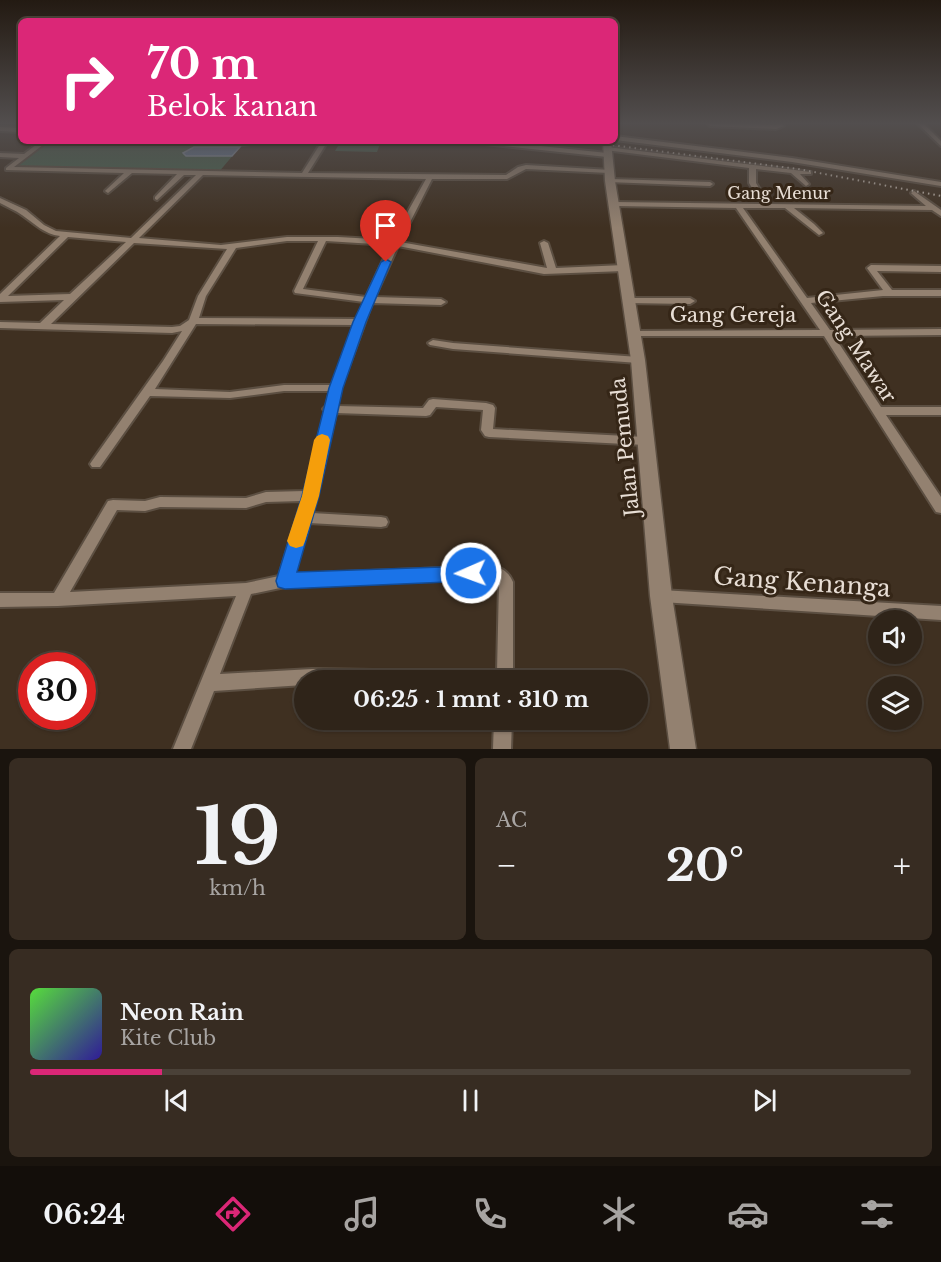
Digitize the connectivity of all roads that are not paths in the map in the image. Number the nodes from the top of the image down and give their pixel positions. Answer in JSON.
{"nodes":[{"id":1,"x":21,"y":159,"type":"edge"},
{"id":2,"x":314,"y":159,"type":"edge"},
{"id":3,"x":587,"y":159,"type":"edge"},
{"id":4,"x":609,"y":159,"type":"edge"},
{"id":5,"x":620,"y":159,"type":"edge"},
{"id":6,"x":652,"y":159,"type":"edge"},
{"id":7,"x":744,"y":159,"type":"edge"},
{"id":8,"x":753,"y":166,"type":"junction"},
{"id":9,"x":8,"y":169,"type":"junction"},
{"id":10,"x":131,"y":171,"type":"junction"},
{"id":11,"x":793,"y":171,"type":"junction"},
{"id":12,"x":0,"y":172,"type":"edge"},
{"id":13,"x":183,"y":172,"type":"junction"},
{"id":14,"x":202,"y":172,"type":"junction"},
{"id":15,"x":809,"y":172,"type":"dead end"},
{"id":16,"x":304,"y":175,"type":"junction"},
{"id":17,"x":430,"y":177,"type":"junction"},
{"id":18,"x":710,"y":184,"type":"dead end"},
{"id":19,"x":806,"y":184,"type":"dead end"},
{"id":20,"x":941,"y":184,"type":"edge"},
{"id":21,"x":108,"y":191,"type":"dead end"},
{"id":22,"x":914,"y":193,"type":"dead end"},
{"id":23,"x":158,"y":198,"type":"dead end"},
{"id":24,"x":2,"y":203,"type":"edge"},
{"id":25,"x":615,"y":204,"type":"junction"},
{"id":26,"x":738,"y":206,"type":"junction"},
{"id":27,"x":768,"y":207,"type":"junction"},
{"id":28,"x":788,"y":207,"type":"junction"},
{"id":29,"x":934,"y":208,"type":"junction"},
{"id":30,"x":941,"y":214,"type":"edge"},
{"id":31,"x":819,"y":233,"type":"dead end"},
{"id":32,"x":66,"y":235,"type":"junction"},
{"id":33,"x":323,"y":239,"type":"junction"},
{"id":34,"x":131,"y":241,"type":"junction"},
{"id":35,"x":394,"y":243,"type":"junction"},
{"id":36,"x":544,"y":243,"type":"dead end"},
{"id":37,"x":233,"y":246,"type":"junction"},
{"id":38,"x":624,"y":268,"type":"junction"},
{"id":39,"x":941,"y":269,"type":"edge"},
{"id":40,"x":552,"y":270,"type":"junction"},
{"id":41,"x":889,"y":293,"type":"junction"},
{"id":42,"x":941,"y":293,"type":"edge"},
{"id":43,"x":71,"y":297,"type":"junction"},
{"id":44,"x":369,"y":300,"type":"junction"},
{"id":45,"x":630,"y":301,"type":"junction"},
{"id":46,"x":690,"y":301,"type":"dead end"},
{"id":47,"x":804,"y":301,"type":"junction"},
{"id":48,"x":441,"y":302,"type":"dead end"},
{"id":49,"x":193,"y":321,"type":"junction"},
{"id":50,"x":360,"y":322,"type":"junction"},
{"id":51,"x":0,"y":325,"type":"edge"},
{"id":52,"x":42,"y":327,"type":"junction"},
{"id":53,"x":827,"y":333,"type":"junction"},
{"id":54,"x":941,"y":333,"type":"edge"},
{"id":55,"x":634,"y":334,"type":"junction"},
{"id":56,"x":433,"y":343,"type":"dead end"},
{"id":57,"x":638,"y":360,"type":"junction"},
{"id":58,"x":336,"y":388,"type":"junction"},
{"id":59,"x":146,"y":392,"type":"junction"},
{"id":60,"x":329,"y":409,"type":"junction"},
{"id":61,"x":877,"y":411,"type":"junction"},
{"id":62,"x":941,"y":411,"type":"edge"},
{"id":63,"x":645,"y":441,"type":"junction"},
{"id":64,"x":96,"y":464,"type":"dead end"},
{"id":65,"x":310,"y":496,"type":"junction"},
{"id":66,"x":941,"y":508,"type":"edge"},
{"id":67,"x":303,"y":518,"type":"junction"},
{"id":68,"x":381,"y":522,"type":"dead end"},
{"id":69,"x":285,"y":581,"type":"junction"},
{"id":70,"x":246,"y":589,"type":"junction"},
{"id":71,"x":661,"y":596,"type":"junction"},
{"id":72,"x":58,"y":599,"type":"junction"},
{"id":73,"x":0,"y":600,"type":"edge"},
{"id":74,"x":941,"y":613,"type":"edge"},
{"id":75,"x":505,"y":670,"type":"edge"},
{"id":76,"x":294,"y":678,"type":"edge"},
{"id":77,"x":208,"y":682,"type":"junction"},
{"id":78,"x":503,"y":730,"type":"edge"},
{"id":79,"x":182,"y":749,"type":"edge"},
{"id":80,"x":502,"y":749,"type":"edge"},
{"id":81,"x":683,"y":749,"type":"edge"}],
"edges":[{"from":1,"to":9,"type":"street"},
{"from":2,"to":16,"type":"street"},
{"from":3,"to":17,"type":"street"},
{"from":4,"to":25,"type":"main road","name":"Jalan Pemuda"},
{"from":5,"to":18,"type":"street"},
{"from":6,"to":8,"type":"street"},
{"from":7,"to":20,"type":"street"},
{"from":8,"to":11,"type":"street"},
{"from":8,"to":27,"type":"street"},
{"from":9,"to":10,"type":"street"},
{"from":9,"to":12,"type":"street"},
{"from":10,"to":13,"type":"street"},
{"from":10,"to":21,"type":"street"},
{"from":11,"to":15,"type":"street"},
{"from":11,"to":19,"type":"street"},
{"from":13,"to":14,"type":"street"},
{"from":13,"to":23,"type":"street"},
{"from":14,"to":16,"type":"street"},
{"from":14,"to":34,"type":"street"},
{"from":16,"to":17,"type":"street"},
{"from":17,"to":35,"type":"street"},
{"from":22,"to":29,"type":"street"},
{"from":24,"to":32,"type":"street"},
{"from":25,"to":26,"type":"street","name":"Gang Menur"},
{"from":25,"to":38,"type":"main road","name":"Jalan Pemuda"},
{"from":26,"to":27,"type":"street","name":"Gang Menur"},
{"from":26,"to":47,"type":"street","name":"Gang Mawar"},
{"from":27,"to":28,"type":"street","name":"Gang Menur"},
{"from":28,"to":29,"type":"street","name":"Gang Menur"},
{"from":28,"to":31,"type":"street"},
{"from":29,"to":30,"type":"street"},
{"from":32,"to":34,"type":"street"},
{"from":32,"to":43,"type":"street"},
{"from":33,"to":35,"type":"street"},
{"from":33,"to":37,"type":"street"},
{"from":33,"to":44,"type":"street"},
{"from":34,"to":37,"type":"street"},
{"from":34,"to":43,"type":"street"},
{"from":35,"to":40,"type":"street"},
{"from":35,"to":44,"type":"street"},
{"from":36,"to":40,"type":"street"},
{"from":37,"to":49,"type":"street"},
{"from":38,"to":40,"type":"street"},
{"from":38,"to":45,"type":"main road","name":"Jalan Pemuda"},
{"from":39,"to":41,"type":"street"},
{"from":41,"to":42,"type":"street"},
{"from":41,"to":47,"type":"street"},
{"from":43,"to":52,"type":"street"},
{"from":44,"to":48,"type":"street"},
{"from":44,"to":50,"type":"street"},
{"from":45,"to":46,"type":"street"},
{"from":45,"to":55,"type":"main road","name":"Jalan Pemuda"},
{"from":47,"to":53,"type":"street","name":"Gang Mawar"},
{"from":49,"to":50,"type":"street"},
{"from":49,"to":52,"type":"street"},
{"from":49,"to":59,"type":"street"},
{"from":50,"to":58,"type":"street"},
{"from":51,"to":52,"type":"street"},
{"from":53,"to":54,"type":"street","name":"Gang Gereja"},
{"from":53,"to":55,"type":"street","name":"Gang Gereja"},
{"from":53,"to":61,"type":"street","name":"Gang Mawar"},
{"from":55,"to":57,"type":"main road","name":"Jalan Pemuda"},
{"from":56,"to":57,"type":"street"},
{"from":57,"to":63,"type":"main road","name":"Jalan Pemuda"},
{"from":58,"to":59,"type":"street"},
{"from":58,"to":60,"type":"street"},
{"from":59,"to":64,"type":"street"},
{"from":60,"to":63,"type":"street"},
{"from":60,"to":65,"type":"street"},
{"from":61,"to":62,"type":"street"},
{"from":61,"to":66,"type":"street","name":"Gang Mawar"},
{"from":63,"to":71,"type":"main road","name":"Jalan Pemuda"},
{"from":65,"to":67,"type":"street"},
{"from":65,"to":72,"type":"street"},
{"from":67,"to":68,"type":"street"},
{"from":67,"to":69,"type":"street"},
{"from":69,"to":70,"type":"street"},
{"from":69,"to":75,"type":"street"},
{"from":70,"to":72,"type":"street"},
{"from":70,"to":77,"type":"street"},
{"from":71,"to":74,"type":"street","name":"Gang Kenanga"},
{"from":71,"to":81,"type":"main road","name":"Jalan Pemuda"},
{"from":72,"to":73,"type":"street"},
{"from":76,"to":77,"type":"street"},
{"from":77,"to":79,"type":"street"},
{"from":78,"to":80,"type":"street"}]}
